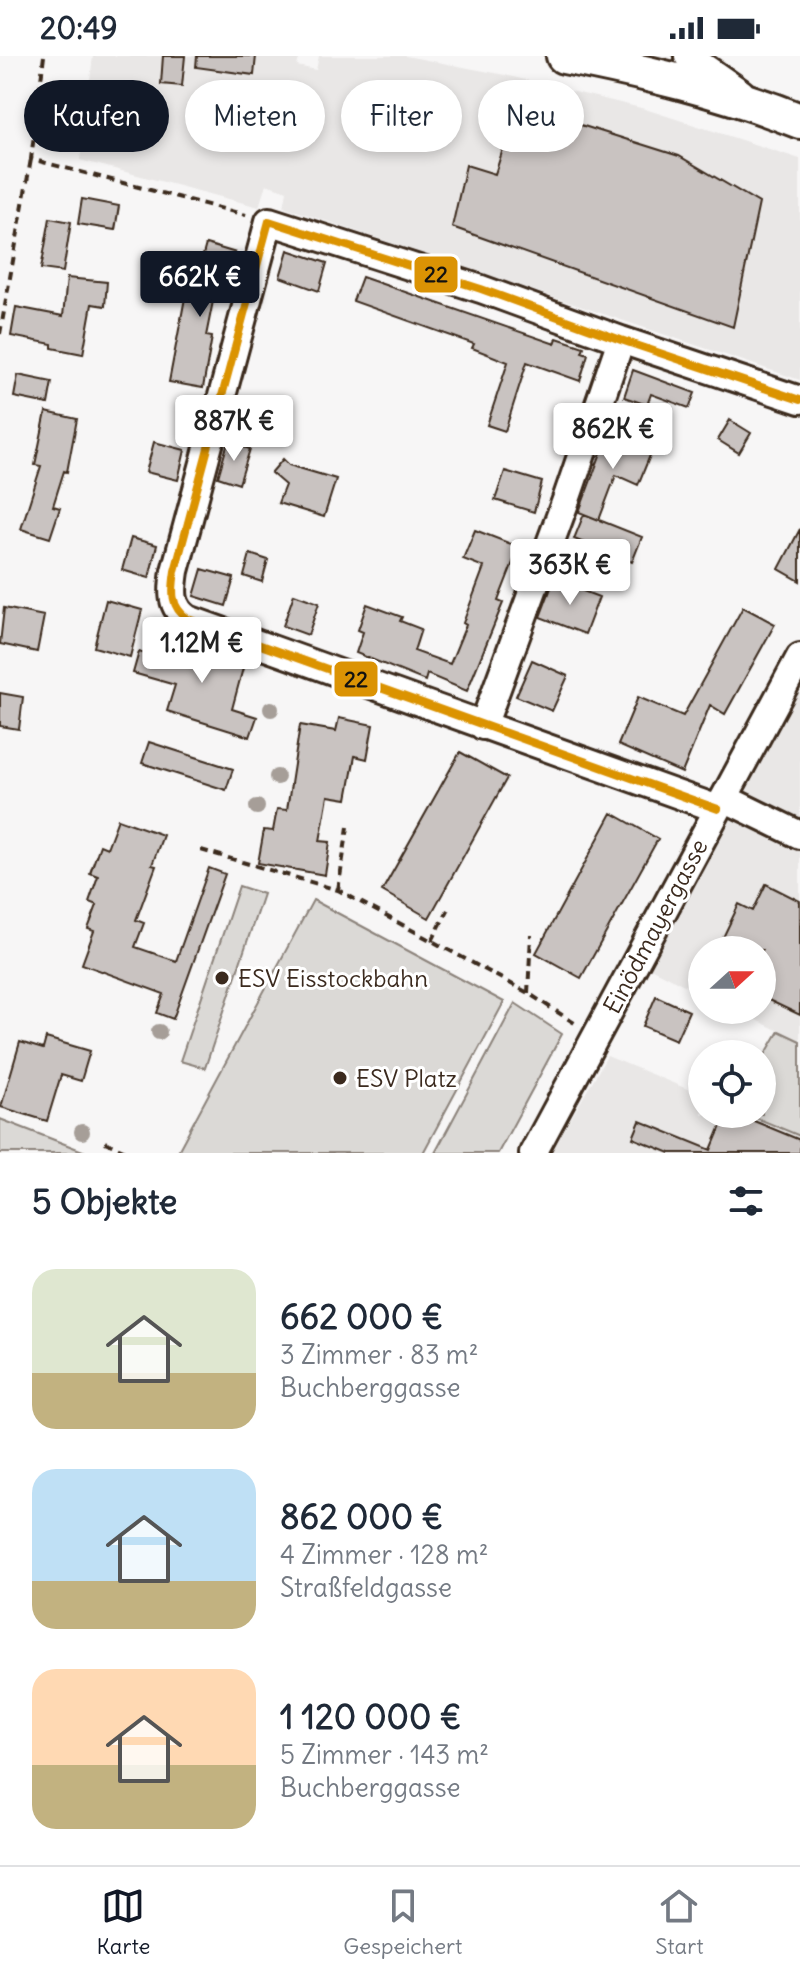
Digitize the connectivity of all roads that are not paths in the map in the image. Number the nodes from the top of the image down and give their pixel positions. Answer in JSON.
{"nodes":[{"id":1,"x":564,"y":56,"type":"edge"},
{"id":2,"x":688,"y":56,"type":"edge"},
{"id":3,"x":754,"y":102,"type":"junction"},
{"id":4,"x":800,"y":121,"type":"edge"},
{"id":5,"x":621,"y":340,"type":"junction"},
{"id":6,"x":800,"y":400,"type":"edge"},
{"id":7,"x":800,"y":657,"type":"edge"},
{"id":8,"x":483,"y":726,"type":"junction"},
{"id":9,"x":721,"y":803,"type":"junction"},
{"id":10,"x":800,"y":835,"type":"edge"},
{"id":11,"x":533,"y":1153,"type":"edge"}],
"edges":[{"from":1,"to":3,"type":"main road"},
{"from":2,"to":3,"type":"street"},
{"from":3,"to":4,"type":"main road"},
{"from":5,"to":6,"type":"street"},
{"from":5,"to":8,"type":"street"},
{"from":5,"to":8,"type":"street"},
{"from":7,"to":9,"type":"street","name":"Einödmayergasse"},
{"from":8,"to":9,"type":"street"},
{"from":9,"to":10,"type":"street"},
{"from":9,"to":11,"type":"street","name":"Einödmayergasse"}]}
